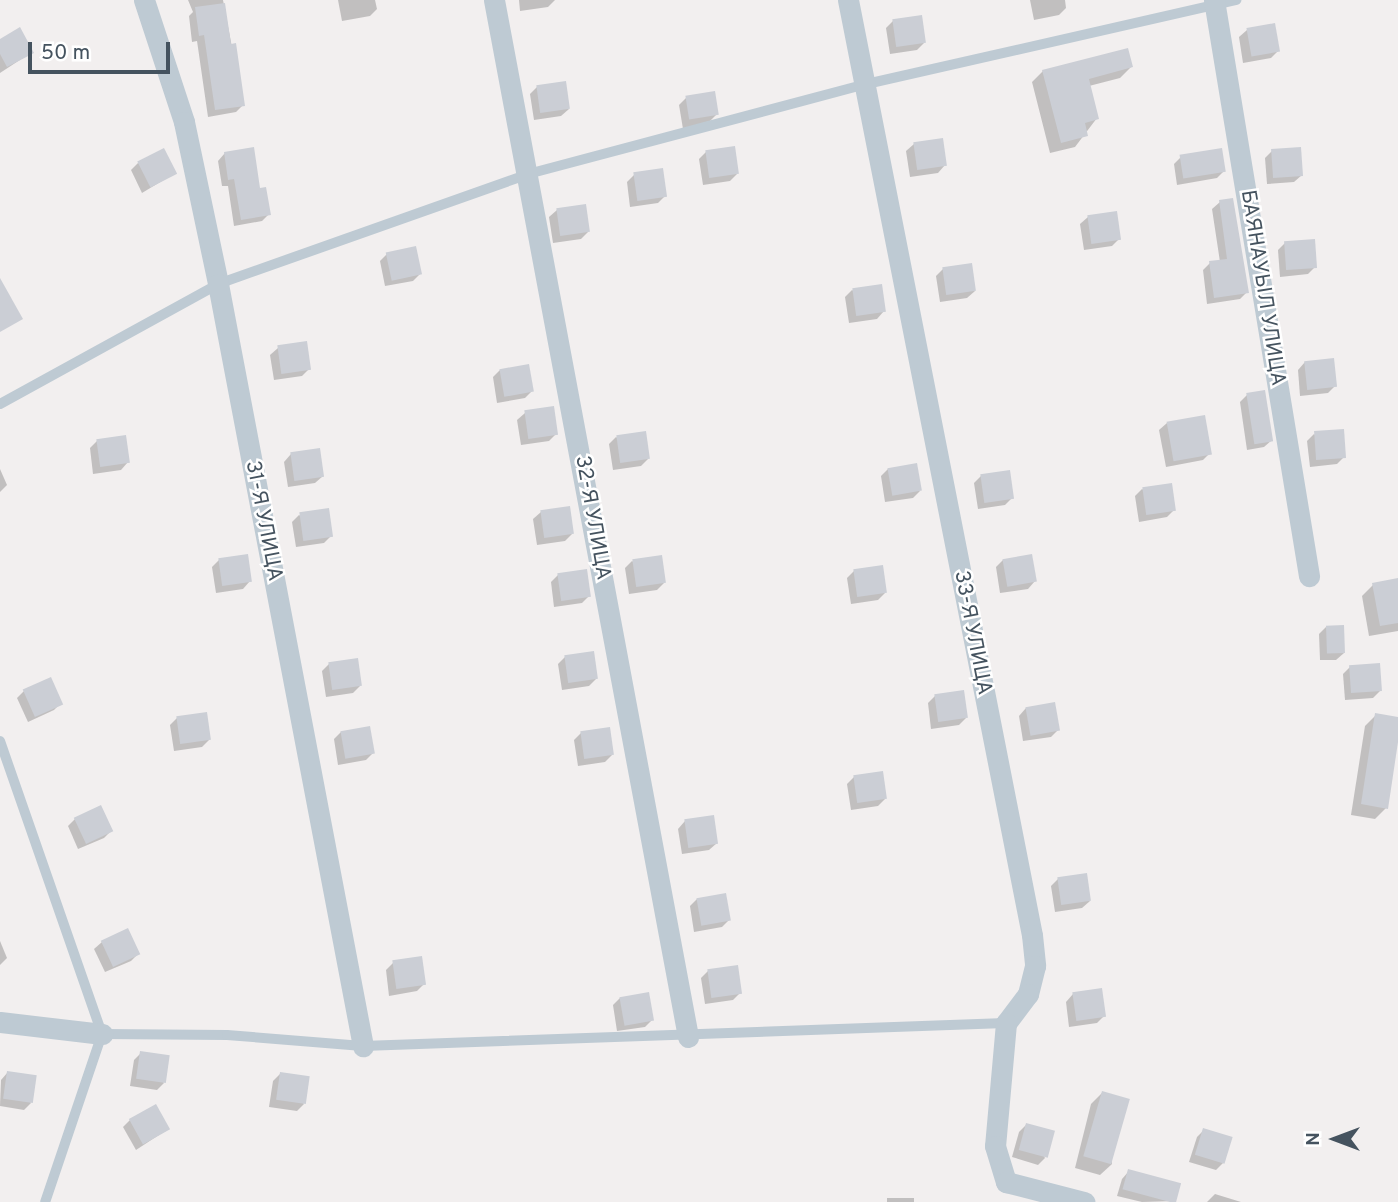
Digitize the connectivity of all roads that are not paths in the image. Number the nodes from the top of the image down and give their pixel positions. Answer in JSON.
{"nodes":[{"id":1,"x":144,"y":0,"type":"edge"},
{"id":2,"x":494,"y":0,"type":"edge"},
{"id":3,"x":848,"y":0,"type":"edge"},
{"id":4,"x":1222,"y":2,"type":"edge"},
{"id":5,"x":862,"y":85,"type":"junction"},
{"id":6,"x":528,"y":174,"type":"junction"},
{"id":7,"x":218,"y":284,"type":"junction"},
{"id":8,"x":0,"y":404,"type":"edge"},
{"id":9,"x":1309,"y":576,"type":"dead end"},
{"id":10,"x":0,"y":741,"type":"edge"},
{"id":11,"x":0,"y":1022,"type":"edge"},
{"id":12,"x":1006,"y":1023,"type":"junction"},
{"id":13,"x":102,"y":1034,"type":"junction"},
{"id":14,"x":688,"y":1037,"type":"junction"},
{"id":15,"x":363,"y":1046,"type":"junction"},
{"id":16,"x":45,"y":1202,"type":"edge"},
{"id":17,"x":1084,"y":1202,"type":"edge"}],
"edges":[{"from":1,"to":7,"type":"street","name":"31-Я УЛИЦА"},
{"from":2,"to":6,"type":"street","name":"32-Я УЛИЦА"},
{"from":3,"to":5,"type":"street","name":"33-Я УЛИЦА"},
{"from":4,"to":5,"type":"lane"},
{"from":4,"to":9,"type":"street","name":"БАЯНАУЫЛ УЛИЦА"},
{"from":5,"to":6,"type":"lane"},
{"from":5,"to":12,"type":"street","name":"33-Я УЛИЦА"},
{"from":6,"to":7,"type":"lane"},
{"from":6,"to":14,"type":"street","name":"32-Я УЛИЦА"},
{"from":7,"to":8,"type":"lane"},
{"from":7,"to":15,"type":"street","name":"31-Я УЛИЦА"},
{"from":10,"to":13,"type":"lane"},
{"from":11,"to":13,"type":"street"},
{"from":12,"to":14,"type":"lane"},
{"from":12,"to":17,"type":"street"},
{"from":13,"to":15,"type":"lane"},
{"from":13,"to":16,"type":"lane"},
{"from":14,"to":15,"type":"lane"}]}
